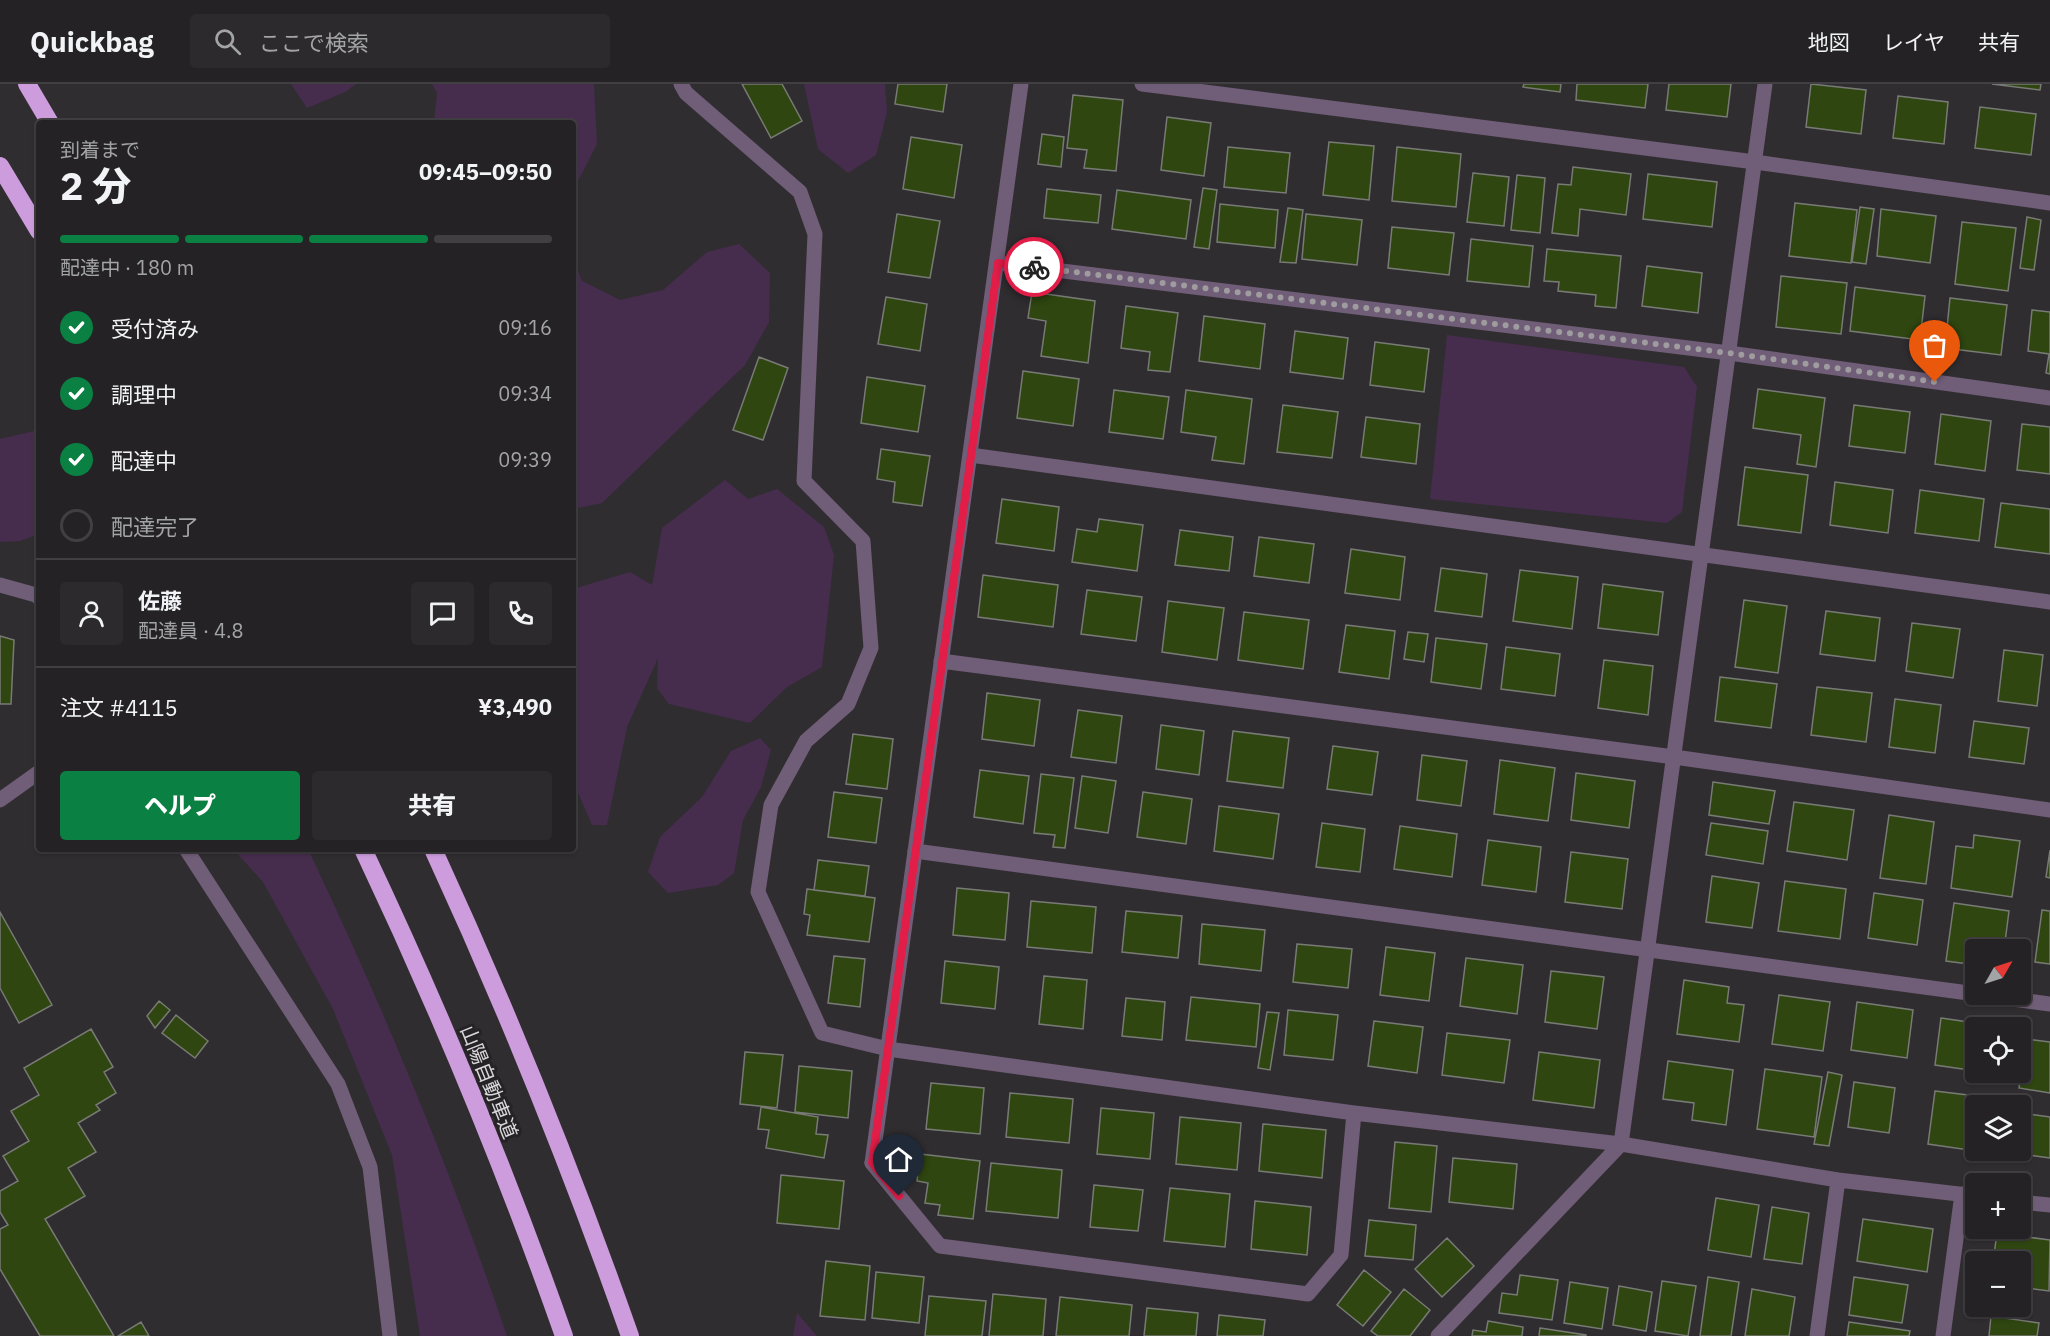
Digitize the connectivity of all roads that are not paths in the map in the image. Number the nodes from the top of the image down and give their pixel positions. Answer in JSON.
{"nodes":[{"id":1,"x":27,"y":84,"type":"edge"},
{"id":2,"x":681,"y":84,"type":"edge"},
{"id":3,"x":1021,"y":84,"type":"edge"},
{"id":4,"x":1142,"y":84,"type":"edge"},
{"id":5,"x":1765,"y":84,"type":"edge"},
{"id":6,"x":48,"y":120,"type":"edge"},
{"id":7,"x":1755,"y":162,"type":"junction"},
{"id":8,"x":0,"y":166,"type":"edge"},
{"id":9,"x":2050,"y":203,"type":"edge"},
{"id":10,"x":36,"y":226,"type":"edge"},
{"id":11,"x":998,"y":263,"type":"junction"},
{"id":12,"x":1729,"y":353,"type":"junction"},
{"id":13,"x":2050,"y":398,"type":"edge"},
{"id":14,"x":970,"y":455,"type":"junction"},
{"id":15,"x":1701,"y":555,"type":"junction"},
{"id":16,"x":0,"y":585,"type":"edge"},
{"id":17,"x":36,"y":595,"type":"edge"},
{"id":18,"x":2050,"y":602,"type":"edge"},
{"id":19,"x":941,"y":661,"type":"junction"},
{"id":20,"x":1674,"y":757,"type":"junction"},
{"id":21,"x":36,"y":774,"type":"edge"},
{"id":22,"x":0,"y":800,"type":"edge"},
{"id":23,"x":2050,"y":810,"type":"edge"},
{"id":24,"x":915,"y":851,"type":"junction"},
{"id":25,"x":188,"y":852,"type":"edge"},
{"id":26,"x":364,"y":852,"type":"edge"},
{"id":27,"x":434,"y":852,"type":"edge"},
{"id":28,"x":1647,"y":951,"type":"junction"},
{"id":29,"x":1965,"y":993,"type":"edge"},
{"id":30,"x":2031,"y":1001,"type":"edge"},
{"id":31,"x":2050,"y":1004,"type":"edge"},
{"id":32,"x":888,"y":1049,"type":"junction"},
{"id":33,"x":1354,"y":1113,"type":"junction"},
{"id":34,"x":1622,"y":1144,"type":"junction"},
{"id":35,"x":1838,"y":1180,"type":"junction"},
{"id":36,"x":1965,"y":1195,"type":"edge"},
{"id":37,"x":2031,"y":1203,"type":"edge"},
{"id":38,"x":2050,"y":1205,"type":"edge"},
{"id":39,"x":1965,"y":1218,"type":"edge"},
{"id":40,"x":390,"y":1336,"type":"edge"},
{"id":41,"x":564,"y":1336,"type":"edge"},
{"id":42,"x":630,"y":1336,"type":"edge"},
{"id":43,"x":1438,"y":1336,"type":"edge"},
{"id":44,"x":1817,"y":1336,"type":"edge"},
{"id":45,"x":1944,"y":1336,"type":"edge"}],
"edges":[{"from":1,"to":6,"type":"highway"},
{"from":2,"to":32,"type":"street"},
{"from":3,"to":11,"type":"street"},
{"from":4,"to":7,"type":"street"},
{"from":5,"to":7,"type":"street"},
{"from":7,"to":9,"type":"street"},
{"from":7,"to":12,"type":"street"},
{"from":8,"to":10,"type":"highway"},
{"from":11,"to":12,"type":"street"},
{"from":11,"to":14,"type":"street"},
{"from":12,"to":13,"type":"street"},
{"from":12,"to":15,"type":"street"},
{"from":14,"to":15,"type":"street"},
{"from":14,"to":19,"type":"street"},
{"from":15,"to":18,"type":"street"},
{"from":15,"to":20,"type":"street"},
{"from":16,"to":17,"type":"street"},
{"from":19,"to":20,"type":"street"},
{"from":19,"to":24,"type":"street"},
{"from":20,"to":23,"type":"street"},
{"from":20,"to":28,"type":"street"},
{"from":21,"to":22,"type":"street"},
{"from":24,"to":28,"type":"street"},
{"from":24,"to":32,"type":"street"},
{"from":25,"to":40,"type":"street"},
{"from":26,"to":41,"type":"highway","name":"山陽自動車道"},
{"from":27,"to":42,"type":"highway","name":"山陽自動車道"},
{"from":28,"to":29,"type":"street"},
{"from":28,"to":34,"type":"street"},
{"from":30,"to":31,"type":"street"},
{"from":32,"to":33,"type":"street"},
{"from":32,"to":33,"type":"street"},
{"from":33,"to":34,"type":"street"},
{"from":34,"to":35,"type":"street"},
{"from":34,"to":43,"type":"street"},
{"from":35,"to":36,"type":"street"},
{"from":35,"to":44,"type":"street"},
{"from":37,"to":38,"type":"street"},
{"from":39,"to":45,"type":"street"}]}
